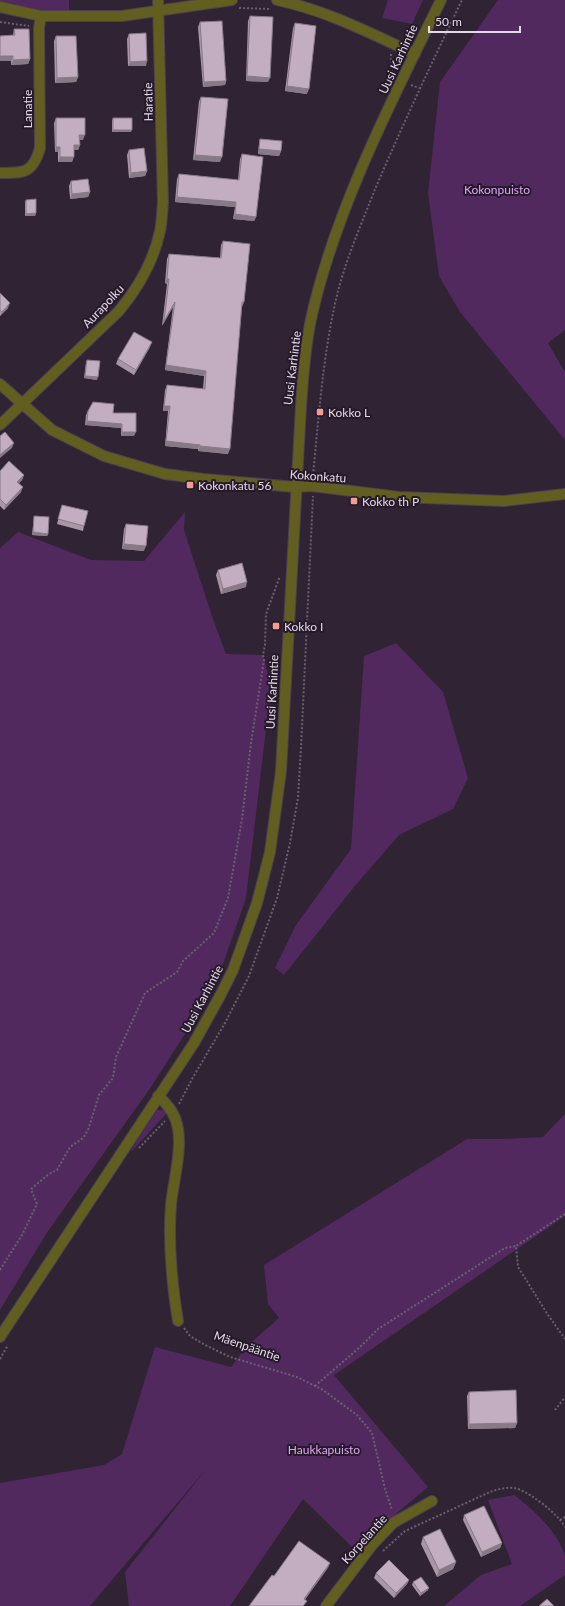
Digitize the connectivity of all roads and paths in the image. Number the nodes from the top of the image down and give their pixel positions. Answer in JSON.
{"nodes":[{"id":1,"x":158,"y":0,"type":"edge"},
{"id":2,"x":441,"y":0,"type":"edge"},
{"id":3,"x":462,"y":0,"type":"edge"},
{"id":4,"x":291,"y":1,"type":"edge"},
{"id":5,"x":234,"y":4,"type":"edge"},
{"id":6,"x":277,"y":5,"type":"edge"},
{"id":7,"x":0,"y":8,"type":"edge"},
{"id":8,"x":158,"y":11,"type":"junction"},
{"id":9,"x":40,"y":16,"type":"junction"},
{"id":10,"x":0,"y":22,"type":"edge"},
{"id":11,"x":39,"y":28,"type":"junction"},
{"id":12,"x":390,"y":54,"type":"dead end"},
{"id":13,"x":414,"y":54,"type":"junction"},
{"id":14,"x":402,"y":81,"type":"junction"},
{"id":15,"x":419,"y":88,"type":"junction"},
{"id":16,"x":0,"y":173,"type":"edge"},
{"id":17,"x":164,"y":203,"type":"joint"},
{"id":18,"x":0,"y":384,"type":"edge"},
{"id":19,"x":22,"y":404,"type":"junction"},
{"id":20,"x":0,"y":425,"type":"edge"},
{"id":21,"x":312,"y":486,"type":"junction"},
{"id":22,"x":295,"y":487,"type":"junction"},
{"id":23,"x":565,"y":494,"type":"edge"},
{"id":24,"x":282,"y":572,"type":"dead end"},
{"id":25,"x":158,"y":1096,"type":"junction"},
{"id":26,"x":173,"y":1112,"type":"junction"},
{"id":27,"x":135,"y":1153,"type":"dead end"},
{"id":28,"x":565,"y":1214,"type":"edge"},
{"id":29,"x":516,"y":1246,"type":"junction"},
{"id":30,"x":0,"y":1270,"type":"edge"},
{"id":31,"x":178,"y":1321,"type":"joint"},
{"id":32,"x":0,"y":1337,"type":"edge"},
{"id":33,"x":565,"y":1340,"type":"edge"},
{"id":34,"x":11,"y":1341,"type":"dead end"},
{"id":35,"x":0,"y":1359,"type":"edge"},
{"id":36,"x":315,"y":1386,"type":"junction"},
{"id":37,"x":565,"y":1397,"type":"edge"},
{"id":38,"x":554,"y":1410,"type":"dead end"},
{"id":39,"x":432,"y":1501,"type":"dead end"},
{"id":40,"x":394,"y":1514,"type":"dead end"},
{"id":41,"x":565,"y":1517,"type":"edge"},
{"id":42,"x":560,"y":1520,"type":"junction"},
{"id":43,"x":565,"y":1527,"type":"edge"},
{"id":44,"x":379,"y":1555,"type":"dead end"},
{"id":45,"x":326,"y":1606,"type":"edge"}],
"edges":[{"from":1,"to":8,"type":"street","name":"Haratie"},
{"from":2,"to":13,"type":"street","name":"Uusi Karhintie"},
{"from":3,"to":15,"type":"path"},
{"from":4,"to":6,"type":"street"},
{"from":4,"to":13,"type":"street"},
{"from":5,"to":6,"type":"path"},
{"from":5,"to":8,"type":"street"},
{"from":7,"to":9,"type":"street"},
{"from":8,"to":9,"type":"street"},
{"from":8,"to":17,"type":"street","name":"Haratie"},
{"from":9,"to":11,"type":"street","name":"Lanatie"},
{"from":10,"to":11,"type":"path"},
{"from":11,"to":16,"type":"street","name":"Lanatie"},
{"from":12,"to":14,"type":"path"},
{"from":13,"to":14,"type":"street","name":"Uusi Karhintie"},
{"from":14,"to":15,"type":"path"},
{"from":14,"to":22,"type":"street","name":"Uusi Karhintie"},
{"from":15,"to":21,"type":"path"},
{"from":17,"to":19,"type":"street","name":"Aurapolku"},
{"from":18,"to":19,"type":"street","name":"Kokonkatu"},
{"from":19,"to":20,"type":"street","name":"Aurapolku"},
{"from":19,"to":22,"type":"street","name":"Kokonkatu"},
{"from":21,"to":22,"type":"street","name":"Kokonkatu"},
{"from":21,"to":23,"type":"street","name":"Kokonkatu"},
{"from":21,"to":26,"type":"path"},
{"from":22,"to":25,"type":"street","name":"Uusi Karhintie"},
{"from":24,"to":30,"type":"path"},
{"from":25,"to":26,"type":"street"},
{"from":25,"to":32,"type":"street","name":"Uusi Karhintie"},
{"from":26,"to":27,"type":"path"},
{"from":26,"to":31,"type":"street"},
{"from":28,"to":29,"type":"path"},
{"from":29,"to":33,"type":"path"},
{"from":29,"to":36,"type":"path"},
{"from":31,"to":36,"type":"path","name":"Mäenpääntie"},
{"from":34,"to":35,"type":"path"},
{"from":36,"to":40,"type":"path","name":"Mäenpääntie"},
{"from":37,"to":38,"type":"path"},
{"from":39,"to":45,"type":"street","name":"Korpelantie"},
{"from":41,"to":42,"type":"path"},
{"from":42,"to":43,"type":"path"},
{"from":42,"to":44,"type":"path"}]}
